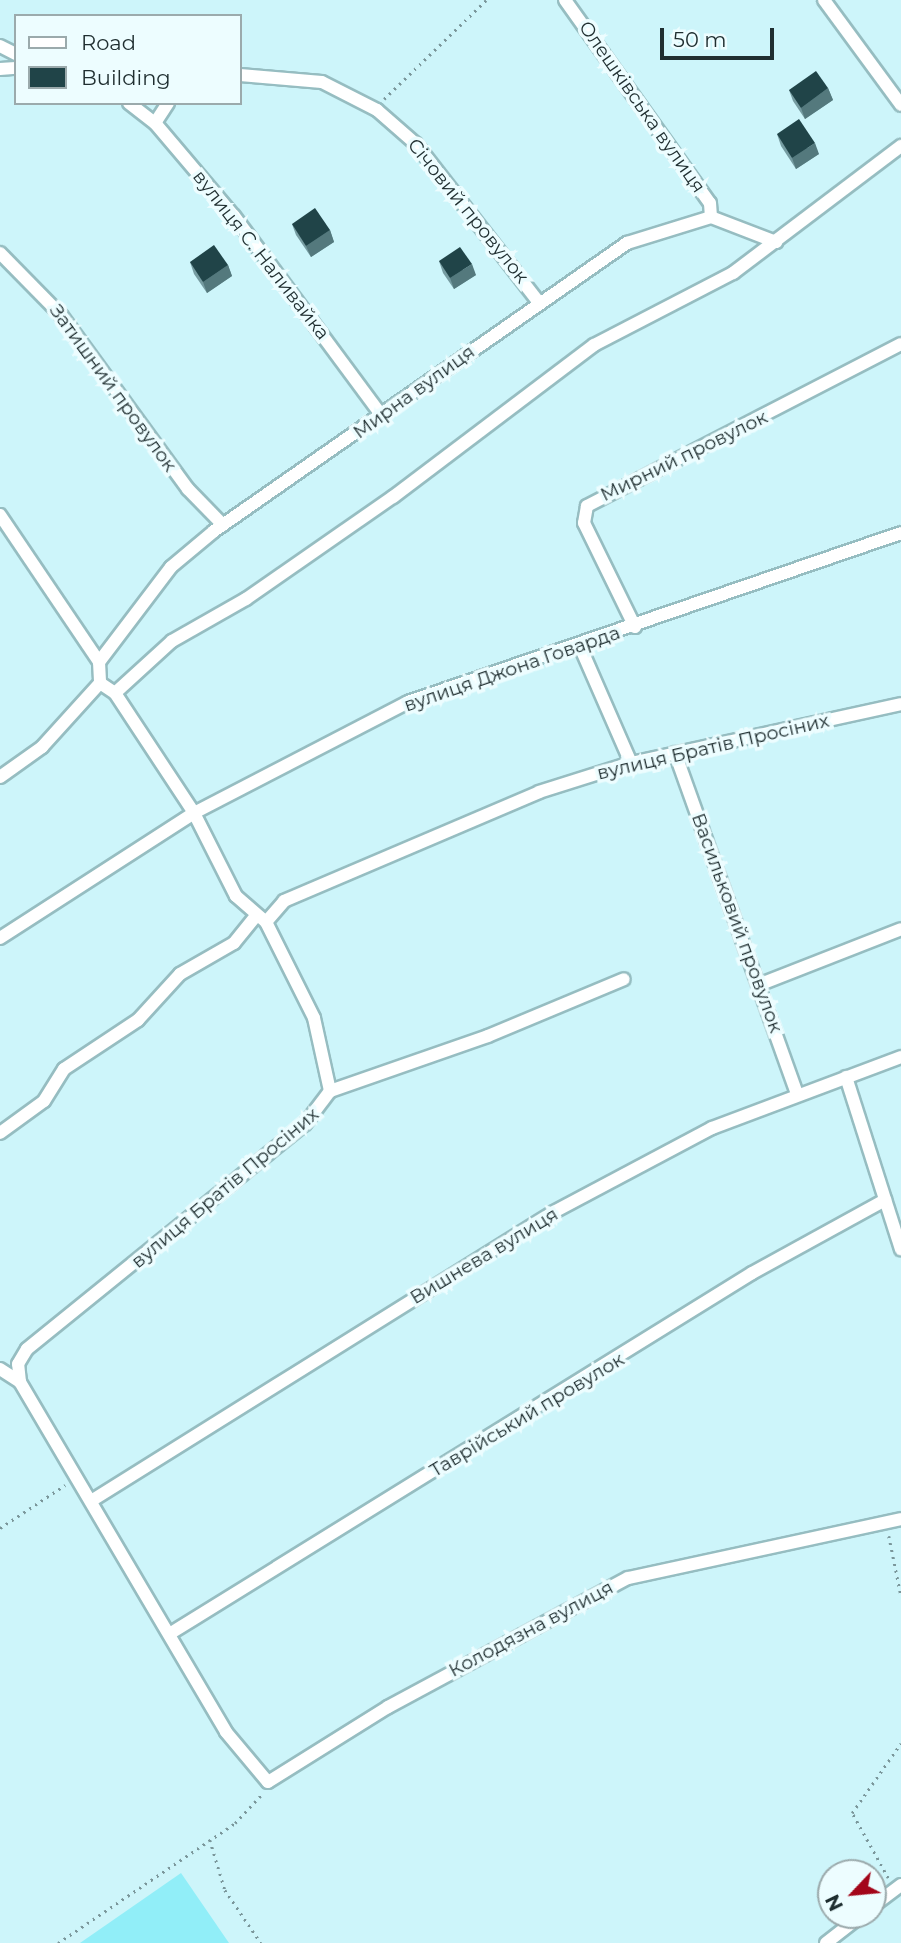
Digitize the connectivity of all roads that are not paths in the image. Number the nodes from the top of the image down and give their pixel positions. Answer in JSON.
{"nodes":[{"id":1,"x":565,"y":0,"type":"edge"},
{"id":2,"x":824,"y":0,"type":"edge"},
{"id":3,"x":242,"y":75,"type":"edge"},
{"id":4,"x":132,"y":105,"type":"edge"},
{"id":5,"x":167,"y":105,"type":"edge"},
{"id":6,"x":901,"y":105,"type":"edge"},
{"id":7,"x":155,"y":122,"type":"junction"},
{"id":8,"x":901,"y":146,"type":"edge"},
{"id":9,"x":711,"y":217,"type":"junction"},
{"id":10,"x":776,"y":242,"type":"junction"},
{"id":11,"x":0,"y":253,"type":"edge"},
{"id":12,"x":538,"y":302,"type":"junction"},
{"id":13,"x":901,"y":344,"type":"edge"},
{"id":14,"x":382,"y":416,"type":"junction"},
{"id":15,"x":0,"y":515,"type":"edge"},
{"id":16,"x":223,"y":525,"type":"junction"},
{"id":17,"x":901,"y":533,"type":"edge"},
{"id":18,"x":635,"y":627,"type":"junction"},
{"id":19,"x":579,"y":644,"type":"junction"},
{"id":20,"x":99,"y":662,"type":"junction"},
{"id":21,"x":100,"y":683,"type":"junction"},
{"id":22,"x":115,"y":693,"type":"junction"},
{"id":23,"x":901,"y":704,"type":"edge"},
{"id":24,"x":675,"y":753,"type":"junction"},
{"id":25,"x":631,"y":763,"type":"junction"},
{"id":26,"x":0,"y":777,"type":"edge"},
{"id":27,"x":194,"y":813,"type":"junction"},
{"id":28,"x":260,"y":919,"type":"junction"},
{"id":29,"x":901,"y":929,"type":"edge"},
{"id":30,"x":0,"y":938,"type":"edge"},
{"id":31,"x":624,"y":979,"type":"dead end"},
{"id":32,"x":761,"y":984,"type":"junction"},
{"id":33,"x":901,"y":1057,"type":"edge"},
{"id":34,"x":846,"y":1077,"type":"junction"},
{"id":35,"x":330,"y":1091,"type":"junction"},
{"id":36,"x":797,"y":1094,"type":"junction"},
{"id":37,"x":0,"y":1133,"type":"edge"},
{"id":38,"x":885,"y":1200,"type":"junction"},
{"id":39,"x":901,"y":1250,"type":"edge"},
{"id":40,"x":0,"y":1369,"type":"edge"},
{"id":41,"x":20,"y":1382,"type":"junction"},
{"id":42,"x":90,"y":1501,"type":"junction"},
{"id":43,"x":901,"y":1519,"type":"edge"},
{"id":44,"x":171,"y":1633,"type":"junction"},
{"id":45,"x":844,"y":1929,"type":"edge"},
{"id":46,"x":826,"y":1943,"type":"edge"}],
"edges":[{"from":1,"to":9,"type":"street","name":"Олешківська вулиця"},
{"from":2,"to":6,"type":"street"},
{"from":3,"to":12,"type":"street","name":"Січовий провулок"},
{"from":4,"to":7,"type":"street","name":"вулиця С. Наливайка"},
{"from":5,"to":7,"type":"street"},
{"from":7,"to":14,"type":"street","name":"вулиця С. Наливайка"},
{"from":8,"to":10,"type":"street"},
{"from":9,"to":10,"type":"street"},
{"from":9,"to":12,"type":"street","name":"Мирна вулиця"},
{"from":10,"to":22,"type":"street"},
{"from":11,"to":16,"type":"street","name":"Затишний провулок"},
{"from":12,"to":14,"type":"street","name":"Мирна вулиця"},
{"from":13,"to":18,"type":"street","name":"Мирний провулок"},
{"from":14,"to":16,"type":"street","name":"Мирна вулиця"},
{"from":15,"to":20,"type":"street"},
{"from":16,"to":20,"type":"street","name":"Мирна вулиця"},
{"from":17,"to":18,"type":"street","name":"вулиця Джона Говарда"},
{"from":18,"to":19,"type":"street","name":"вулиця Джона Говарда"},
{"from":19,"to":25,"type":"street"},
{"from":19,"to":27,"type":"street","name":"вулиця Джона Говарда"},
{"from":20,"to":21,"type":"street"},
{"from":21,"to":22,"type":"street"},
{"from":21,"to":26,"type":"street"},
{"from":22,"to":27,"type":"street"},
{"from":23,"to":24,"type":"street","name":"вулиця Братів Просіних"},
{"from":24,"to":25,"type":"street","name":"вулиця Братів Просіних"},
{"from":24,"to":32,"type":"street","name":"Васильковий провулок"},
{"from":25,"to":28,"type":"street","name":"вулиця Братів Просіних"},
{"from":27,"to":28,"type":"street"},
{"from":27,"to":30,"type":"street","name":"вулиця Джона Говарда"},
{"from":28,"to":35,"type":"street"},
{"from":28,"to":37,"type":"street","name":"вулиця Братів Просіних"},
{"from":29,"to":32,"type":"street"},
{"from":31,"to":35,"type":"street","name":"вулиця Братів Просіних"},
{"from":32,"to":36,"type":"street","name":"Васильковий провулок"},
{"from":33,"to":34,"type":"street","name":"Вишнева вулиця"},
{"from":34,"to":36,"type":"street","name":"Вишнева вулиця"},
{"from":34,"to":38,"type":"street"},
{"from":35,"to":41,"type":"street","name":"вулиця Братів Просіних"},
{"from":36,"to":42,"type":"street","name":"Вишнева вулиця"},
{"from":38,"to":39,"type":"street"},
{"from":38,"to":44,"type":"street","name":"Таврійський провулок"},
{"from":40,"to":41,"type":"street"},
{"from":41,"to":42,"type":"street"},
{"from":42,"to":44,"type":"street"},
{"from":43,"to":44,"type":"street","name":"Колодязна вулиця"},
{"from":45,"to":46,"type":"street"}]}
